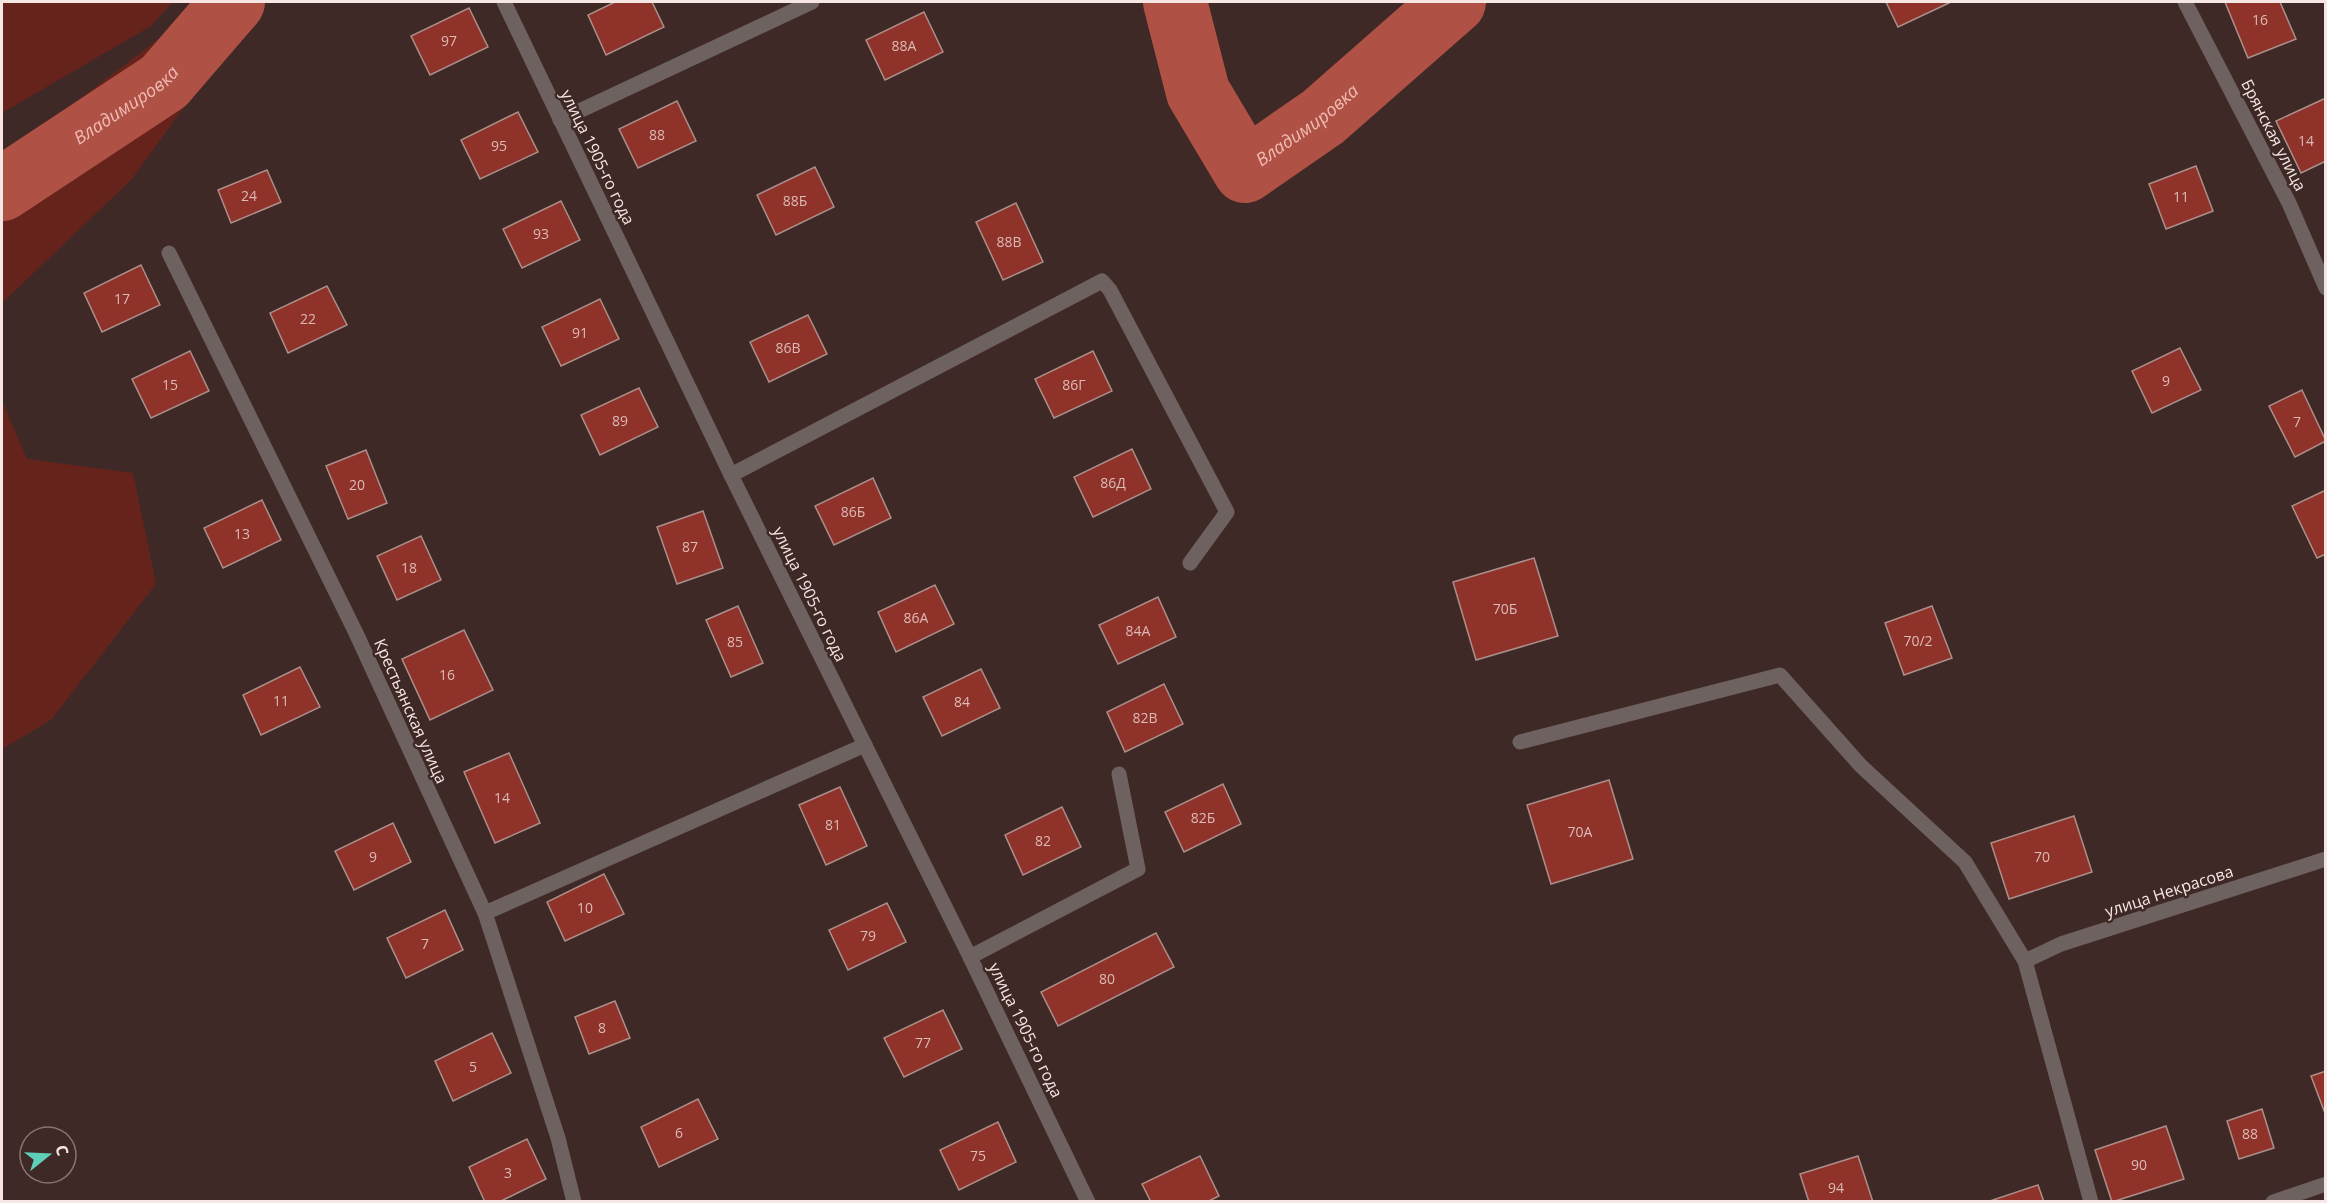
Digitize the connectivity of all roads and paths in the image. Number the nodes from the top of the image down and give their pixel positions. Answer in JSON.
{"nodes":[{"id":1,"x":504,"y":2,"type":"edge"},
{"id":2,"x":812,"y":2,"type":"edge"},
{"id":3,"x":2185,"y":2,"type":"edge"},
{"id":4,"x":560,"y":120,"type":"junction"},
{"id":5,"x":170,"y":253,"type":"dead end"},
{"id":6,"x":2325,"y":288,"type":"edge"},
{"id":7,"x":731,"y":475,"type":"junction"},
{"id":8,"x":1190,"y":563,"type":"dead end"},
{"id":9,"x":1520,"y":742,"type":"dead end"},
{"id":10,"x":865,"y":745,"type":"junction"},
{"id":11,"x":1119,"y":774,"type":"dead end"},
{"id":12,"x":2325,"y":859,"type":"edge"},
{"id":13,"x":485,"y":913,"type":"junction"},
{"id":14,"x":970,"y":957,"type":"junction"},
{"id":15,"x":2025,"y":961,"type":"junction"},
{"id":16,"x":2325,"y":1184,"type":"edge"},
{"id":17,"x":574,"y":1202,"type":"edge"},
{"id":18,"x":1088,"y":1202,"type":"edge"},
{"id":19,"x":2091,"y":1202,"type":"edge"},
{"id":20,"x":2273,"y":1202,"type":"edge"}],
"edges":[{"from":1,"to":4,"type":"street","name":"улица 1905-го года"},
{"from":2,"to":4,"type":"street"},
{"from":3,"to":6,"type":"street","name":"Брянская улица"},
{"from":4,"to":7,"type":"street","name":"улица 1905-го года"},
{"from":5,"to":13,"type":"street","name":"Крестьянская улица"},
{"from":7,"to":8,"type":"street"},
{"from":7,"to":10,"type":"street","name":"улица 1905-го года"},
{"from":9,"to":15,"type":"street"},
{"from":10,"to":13,"type":"street"},
{"from":10,"to":14,"type":"street","name":"улица 1905-го года"},
{"from":11,"to":14,"type":"street"},
{"from":12,"to":15,"type":"street","name":"улица Некрасова"},
{"from":13,"to":17,"type":"street","name":"Крестьянская улица"},
{"from":14,"to":18,"type":"street","name":"улица 1905-го года"},
{"from":15,"to":19,"type":"street"},
{"from":16,"to":20,"type":"street"}]}
